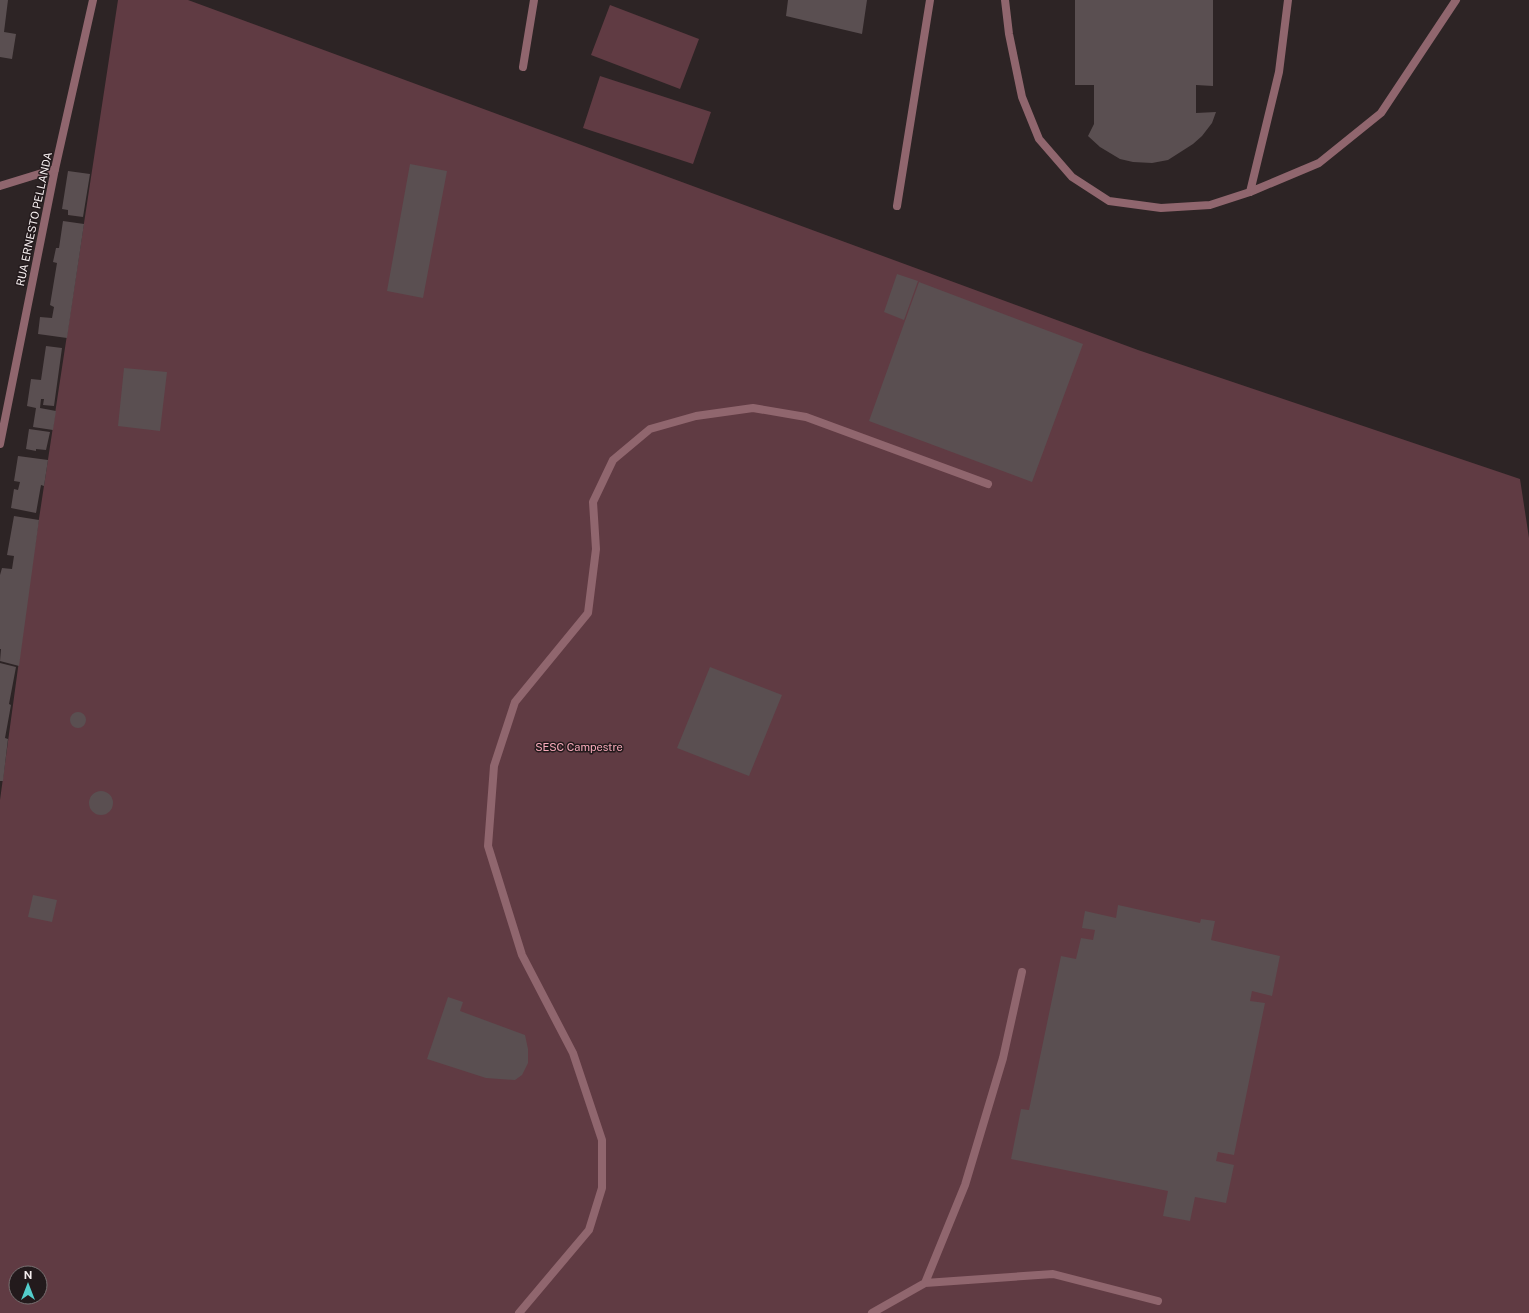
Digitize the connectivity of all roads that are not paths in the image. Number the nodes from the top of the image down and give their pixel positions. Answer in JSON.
{"nodes":[{"id":1,"x":93,"y":0,"type":"edge"},
{"id":2,"x":534,"y":0,"type":"edge"},
{"id":3,"x":930,"y":0,"type":"edge"},
{"id":4,"x":1005,"y":0,"type":"edge"},
{"id":5,"x":1288,"y":0,"type":"edge"},
{"id":6,"x":1456,"y":0,"type":"edge"},
{"id":7,"x":523,"y":67,"type":"dead end"},
{"id":8,"x":55,"y":169,"type":"junction"},
{"id":9,"x":0,"y":186,"type":"edge"},
{"id":10,"x":1250,"y":192,"type":"junction"},
{"id":11,"x":897,"y":206,"type":"dead end"},
{"id":12,"x":0,"y":444,"type":"edge"},
{"id":13,"x":988,"y":484,"type":"dead end"},
{"id":14,"x":1022,"y":972,"type":"dead end"},
{"id":15,"x":925,"y":1283,"type":"junction"},
{"id":16,"x":1158,"y":1301,"type":"dead end"},
{"id":17,"x":519,"y":1313,"type":"edge"},
{"id":18,"x":872,"y":1313,"type":"edge"}],
"edges":[{"from":1,"to":8,"type":"street","name":"RUA ERNESTO PELLANDA"},
{"from":2,"to":7,"type":"street"},
{"from":3,"to":11,"type":"street"},
{"from":4,"to":10,"type":"street"},
{"from":5,"to":10,"type":"street"},
{"from":6,"to":10,"type":"street"},
{"from":8,"to":9,"type":"street"},
{"from":8,"to":12,"type":"street","name":"RUA ERNESTO PELLANDA"},
{"from":13,"to":17,"type":"street"},
{"from":14,"to":15,"type":"street"},
{"from":15,"to":16,"type":"street"},
{"from":15,"to":18,"type":"street"}]}
